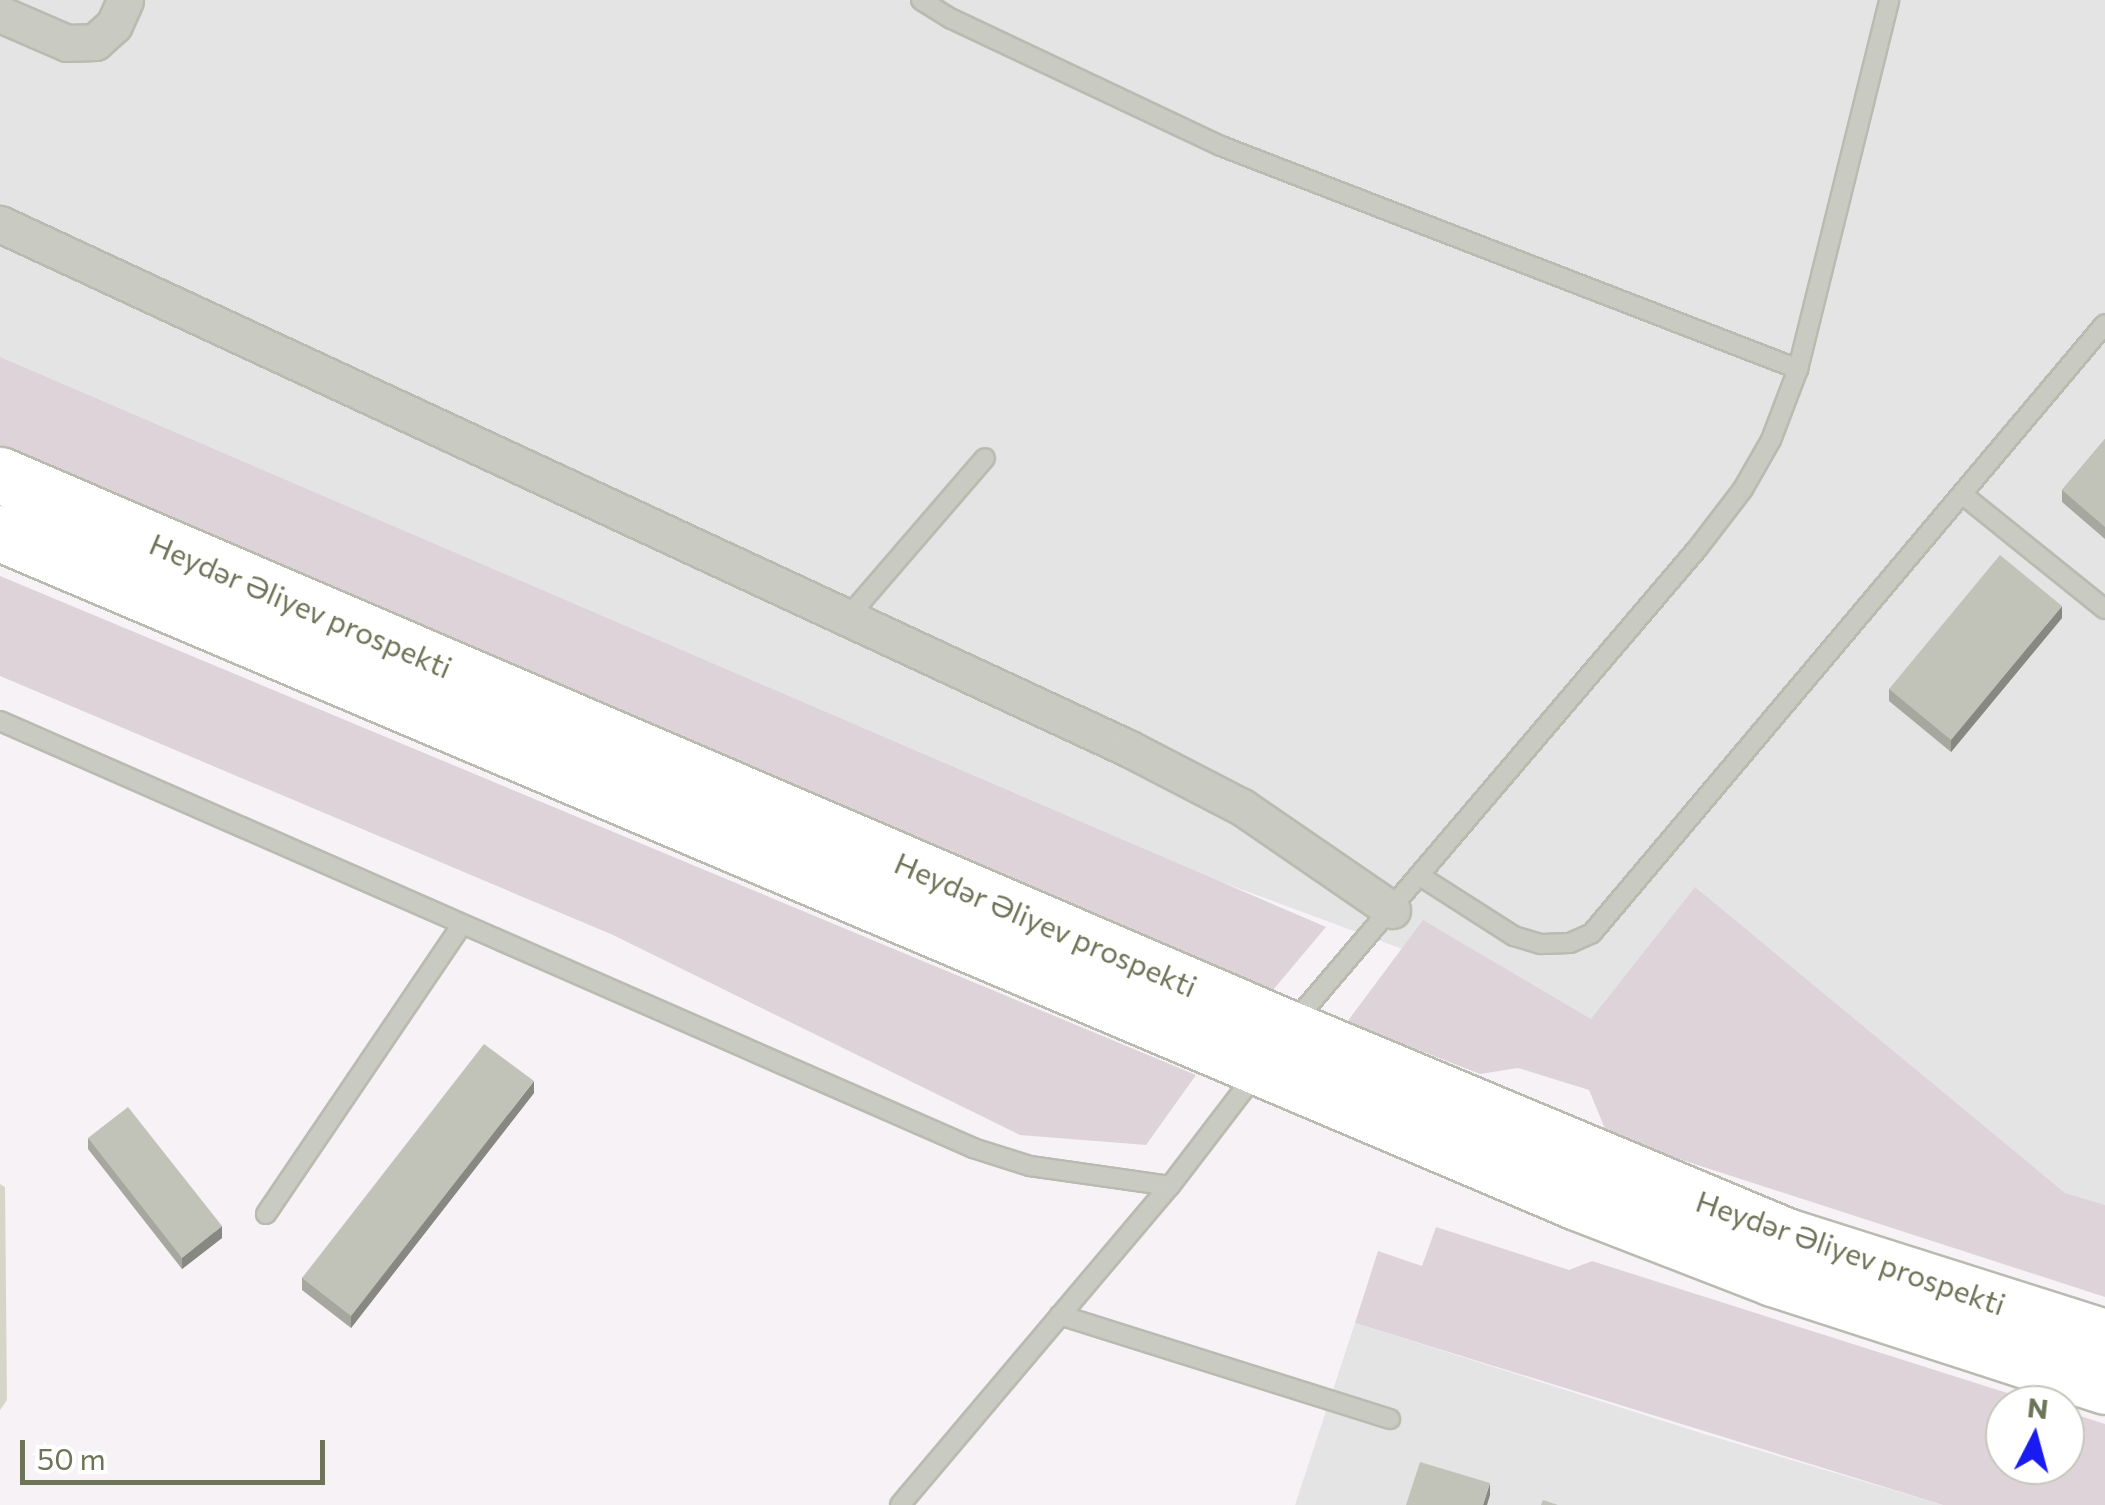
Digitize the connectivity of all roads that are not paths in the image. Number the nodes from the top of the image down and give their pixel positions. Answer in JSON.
{"nodes":[{"id":1,"x":125,"y":0,"type":"edge"},
{"id":2,"x":921,"y":0,"type":"edge"},
{"id":3,"x":1890,"y":0,"type":"edge"},
{"id":4,"x":0,"y":14,"type":"edge"},
{"id":5,"x":0,"y":224,"type":"edge"},
{"id":6,"x":2105,"y":324,"type":"edge"},
{"id":7,"x":1798,"y":369,"type":"junction"},
{"id":8,"x":985,"y":458,"type":"dead end"},
{"id":9,"x":0,"y":475,"type":"edge"},
{"id":10,"x":1963,"y":494,"type":"junction"},
{"id":11,"x":0,"y":533,"type":"edge"},
{"id":12,"x":2105,"y":610,"type":"edge"},
{"id":13,"x":847,"y":618,"type":"junction"},
{"id":14,"x":0,"y":720,"type":"edge"},
{"id":15,"x":1420,"y":876,"type":"junction"},
{"id":16,"x":1392,"y":910,"type":"junction"},
{"id":17,"x":462,"y":926,"type":"junction"},
{"id":18,"x":1273,"y":1049,"type":"junction"},
{"id":19,"x":1170,"y":1186,"type":"junction"},
{"id":20,"x":266,"y":1214,"type":"dead end"},
{"id":21,"x":1060,"y":1316,"type":"junction"},
{"id":22,"x":2105,"y":1338,"type":"edge"},
{"id":23,"x":2105,"y":1386,"type":"edge"},
{"id":24,"x":1390,"y":1419,"type":"dead end"},
{"id":25,"x":900,"y":1505,"type":"edge"}],
"edges":[{"from":1,"to":4,"type":"street"},
{"from":2,"to":7,"type":"lane"},
{"from":3,"to":7,"type":"lane"},
{"from":5,"to":13,"type":"street"},
{"from":6,"to":10,"type":"lane"},
{"from":7,"to":15,"type":"lane"},
{"from":8,"to":13,"type":"lane"},
{"from":9,"to":18,"type":"main road","name":"Heydər Əliyev prospekti"},
{"from":10,"to":12,"type":"lane"},
{"from":10,"to":15,"type":"lane"},
{"from":11,"to":18,"type":"main road","name":"Heydər Əliyev prospekti"},
{"from":13,"to":16,"type":"street"},
{"from":14,"to":17,"type":"lane"},
{"from":15,"to":16,"type":"lane"},
{"from":16,"to":18,"type":"lane"},
{"from":17,"to":19,"type":"lane"},
{"from":17,"to":20,"type":"lane"},
{"from":18,"to":19,"type":"lane"},
{"from":18,"to":22,"type":"main road","name":"Heydər Əliyev prospekti"},
{"from":18,"to":23,"type":"main road","name":"Heydər Əliyev prospekti"},
{"from":19,"to":21,"type":"lane"},
{"from":21,"to":24,"type":"lane"},
{"from":21,"to":25,"type":"lane"}]}
